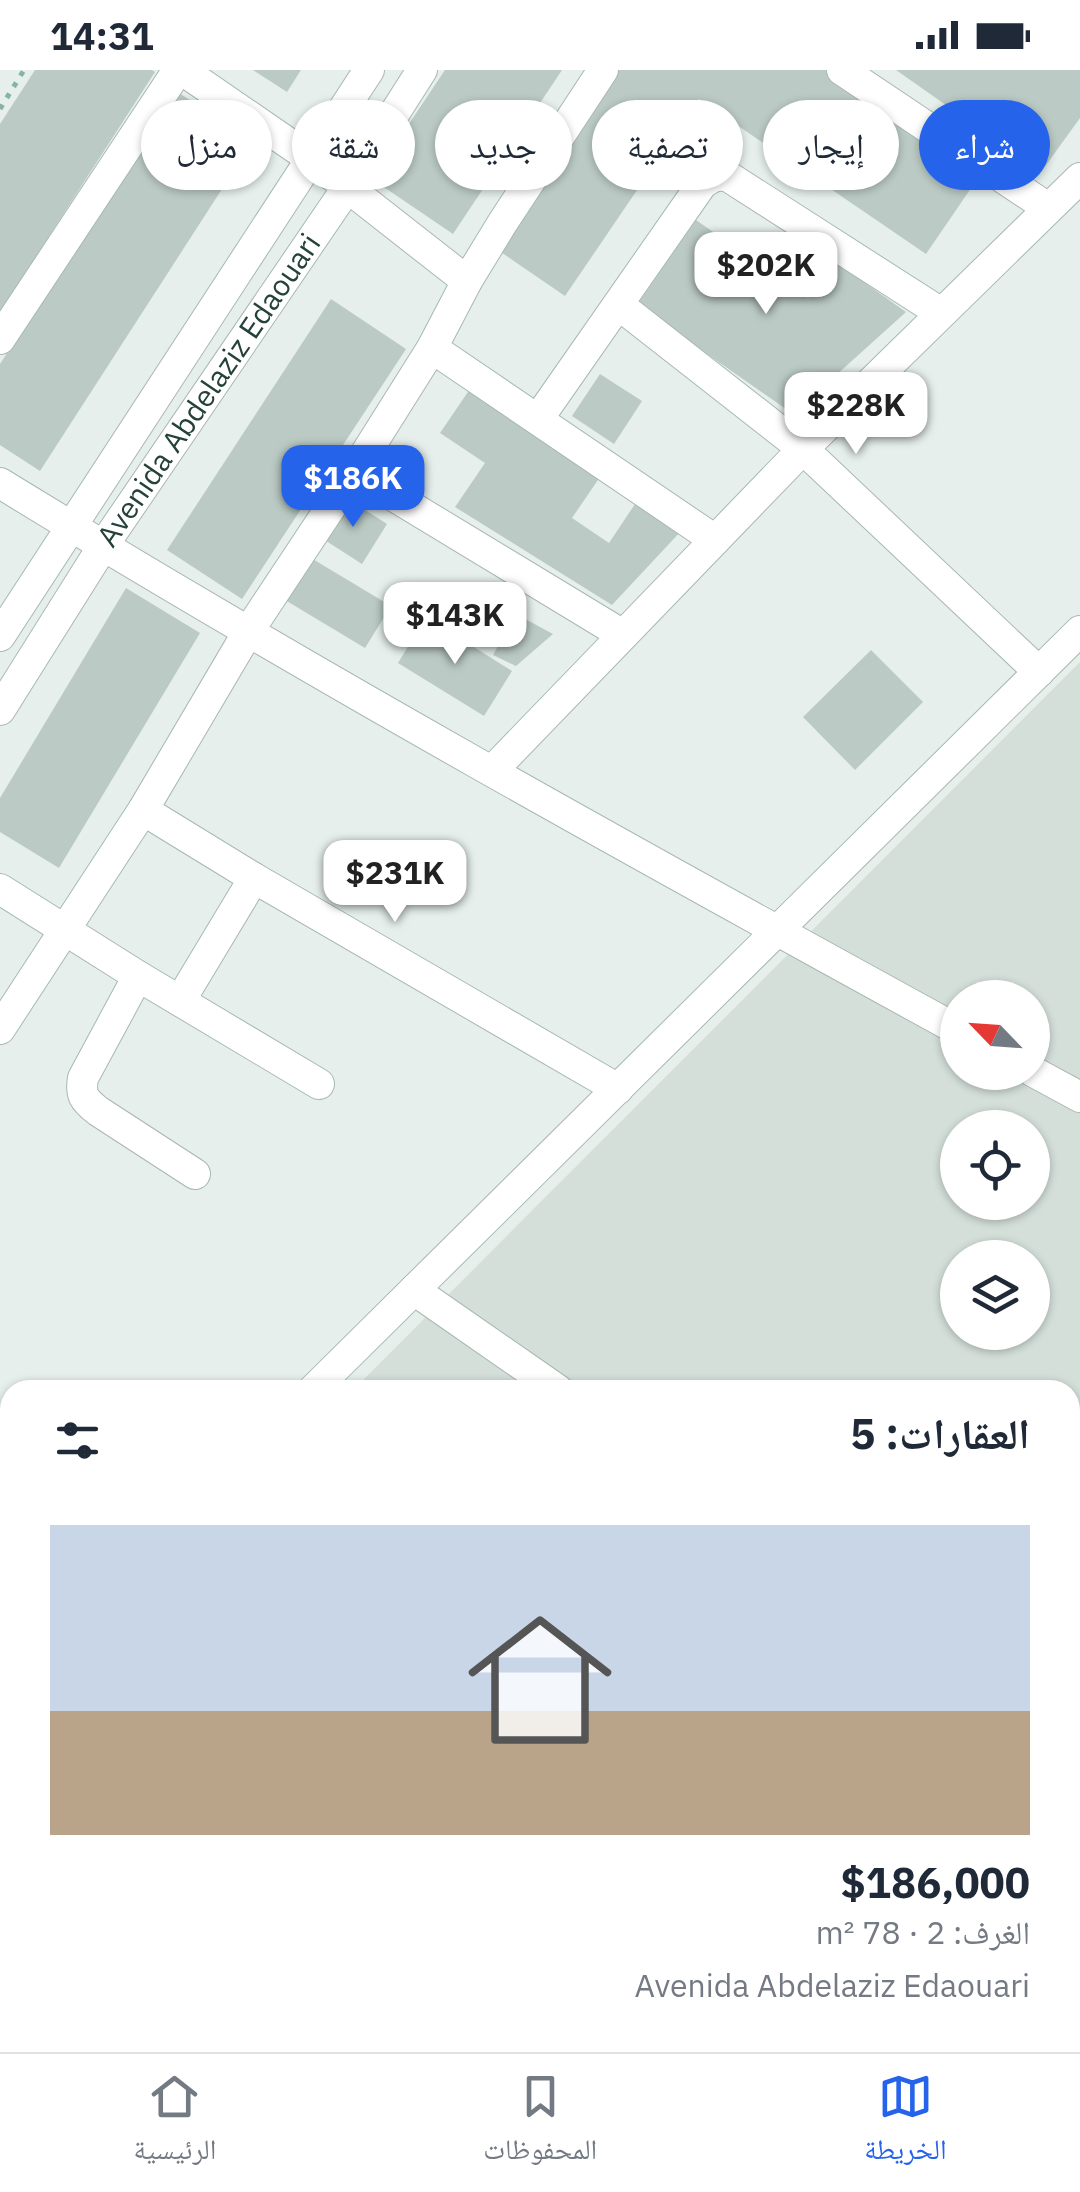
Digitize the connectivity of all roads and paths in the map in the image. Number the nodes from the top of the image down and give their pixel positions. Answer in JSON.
{"nodes":[{"id":1,"x":24,"y":70,"type":"edge"},
{"id":2,"x":180,"y":70,"type":"edge"},
{"id":3,"x":369,"y":70,"type":"edge"},
{"id":4,"x":422,"y":70,"type":"edge"},
{"id":5,"x":603,"y":70,"type":"edge"},
{"id":6,"x":842,"y":70,"type":"edge"},
{"id":7,"x":349,"y":100,"type":"edge"},
{"id":8,"x":403,"y":100,"type":"edge"},
{"id":9,"x":0,"y":109,"type":"edge"},
{"id":10,"x":292,"y":146,"type":"edge"},
{"id":11,"x":1080,"y":178,"type":"edge"},
{"id":12,"x":292,"y":186,"type":"edge"},
{"id":13,"x":346,"y":190,"type":"edge"},
{"id":14,"x":350,"y":190,"type":"edge"},
{"id":15,"x":1048,"y":208,"type":"junction"},
{"id":16,"x":467,"y":281,"type":"junction"},
{"id":17,"x":619,"y":305,"type":"junction"},
{"id":18,"x":942,"y":313,"type":"junction"},
{"id":19,"x":0,"y":339,"type":"edge"},
{"id":20,"x":432,"y":348,"type":"junction"},
{"id":21,"x":538,"y":419,"type":"junction"},
{"id":22,"x":803,"y":449,"type":"junction"},
{"id":23,"x":354,"y":472,"type":"junction"},
{"id":24,"x":0,"y":482,"type":"edge"},
{"id":25,"x":70,"y":526,"type":"junction"},
{"id":26,"x":715,"y":540,"type":"junction"},
{"id":27,"x":103,"y":546,"type":"junction"},
{"id":28,"x":248,"y":632,"type":"junction"},
{"id":29,"x":1080,"y":632,"type":"edge"},
{"id":30,"x":0,"y":636,"type":"edge"},
{"id":31,"x":623,"y":636,"type":"junction"},
{"id":32,"x":1039,"y":672,"type":"junction"},
{"id":33,"x":0,"y":710,"type":"edge"},
{"id":34,"x":492,"y":771,"type":"junction"},
{"id":35,"x":143,"y":810,"type":"junction"},
{"id":36,"x":254,"y":878,"type":"junction"},
{"id":37,"x":0,"y":889,"type":"edge"},
{"id":38,"x":65,"y":929,"type":"junction"},
{"id":39,"x":777,"y":931,"type":"junction"},
{"id":40,"x":138,"y":976,"type":"junction"},
{"id":41,"x":180,"y":1001,"type":"junction"},
{"id":42,"x":940,"y":1020,"type":"edge"},
{"id":43,"x":0,"y":1029,"type":"edge"},
{"id":44,"x":1050,"y":1081,"type":"edge"},
{"id":45,"x":319,"y":1084,"type":"dead end"},
{"id":46,"x":618,"y":1088,"type":"junction"},
{"id":47,"x":1080,"y":1097,"type":"edge"},
{"id":48,"x":195,"y":1174,"type":"dead end"},
{"id":49,"x":414,"y":1290,"type":"junction"},
{"id":50,"x":323,"y":1380,"type":"edge"},
{"id":51,"x":544,"y":1380,"type":"edge"}],
"edges":[{"from":1,"to":9,"type":"path"},
{"from":2,"to":10,"type":"street"},
{"from":2,"to":19,"type":"street"},
{"from":3,"to":7,"type":"street","name":"Avenida Abdelaziz Edaouari"},
{"from":4,"to":8,"type":"street","name":"Avenida Abdelaziz Edaouari"},
{"from":5,"to":16,"type":"street"},
{"from":6,"to":15,"type":"street"},
{"from":11,"to":15,"type":"street"},
{"from":12,"to":25,"type":"street","name":"Avenida Abdelaziz Edaouari"},
{"from":13,"to":27,"type":"street","name":"Avenida Abdelaziz Edaouari"},
{"from":14,"to":16,"type":"street"},
{"from":15,"to":18,"type":"street"},
{"from":16,"to":20,"type":"street"},
{"from":17,"to":18,"type":"street"},
{"from":17,"to":21,"type":"street"},
{"from":17,"to":22,"type":"street"},
{"from":18,"to":22,"type":"street"},
{"from":20,"to":21,"type":"street"},
{"from":20,"to":23,"type":"street"},
{"from":21,"to":26,"type":"street"},
{"from":22,"to":26,"type":"street"},
{"from":22,"to":32,"type":"street"},
{"from":23,"to":28,"type":"street"},
{"from":23,"to":31,"type":"street"},
{"from":24,"to":25,"type":"street"},
{"from":25,"to":27,"type":"street"},
{"from":25,"to":30,"type":"street","name":"Avenida Abdelaziz Edaouari"},
{"from":26,"to":31,"type":"street"},
{"from":27,"to":28,"type":"street"},
{"from":27,"to":33,"type":"street","name":"Avenida Abdelaziz Edaouari"},
{"from":28,"to":34,"type":"street"},
{"from":28,"to":35,"type":"street"},
{"from":29,"to":32,"type":"street"},
{"from":31,"to":34,"type":"street"},
{"from":32,"to":39,"type":"street"},
{"from":34,"to":39,"type":"street"},
{"from":35,"to":36,"type":"street"},
{"from":35,"to":38,"type":"street"},
{"from":36,"to":41,"type":"street"},
{"from":36,"to":46,"type":"street"},
{"from":37,"to":38,"type":"street"},
{"from":38,"to":40,"type":"street"},
{"from":38,"to":43,"type":"street"},
{"from":39,"to":42,"type":"street"},
{"from":39,"to":46,"type":"street"},
{"from":40,"to":41,"type":"street"},
{"from":40,"to":48,"type":"street"},
{"from":41,"to":45,"type":"street"},
{"from":44,"to":47,"type":"street"},
{"from":46,"to":49,"type":"street"},
{"from":49,"to":50,"type":"street"},
{"from":49,"to":51,"type":"street"}]}
